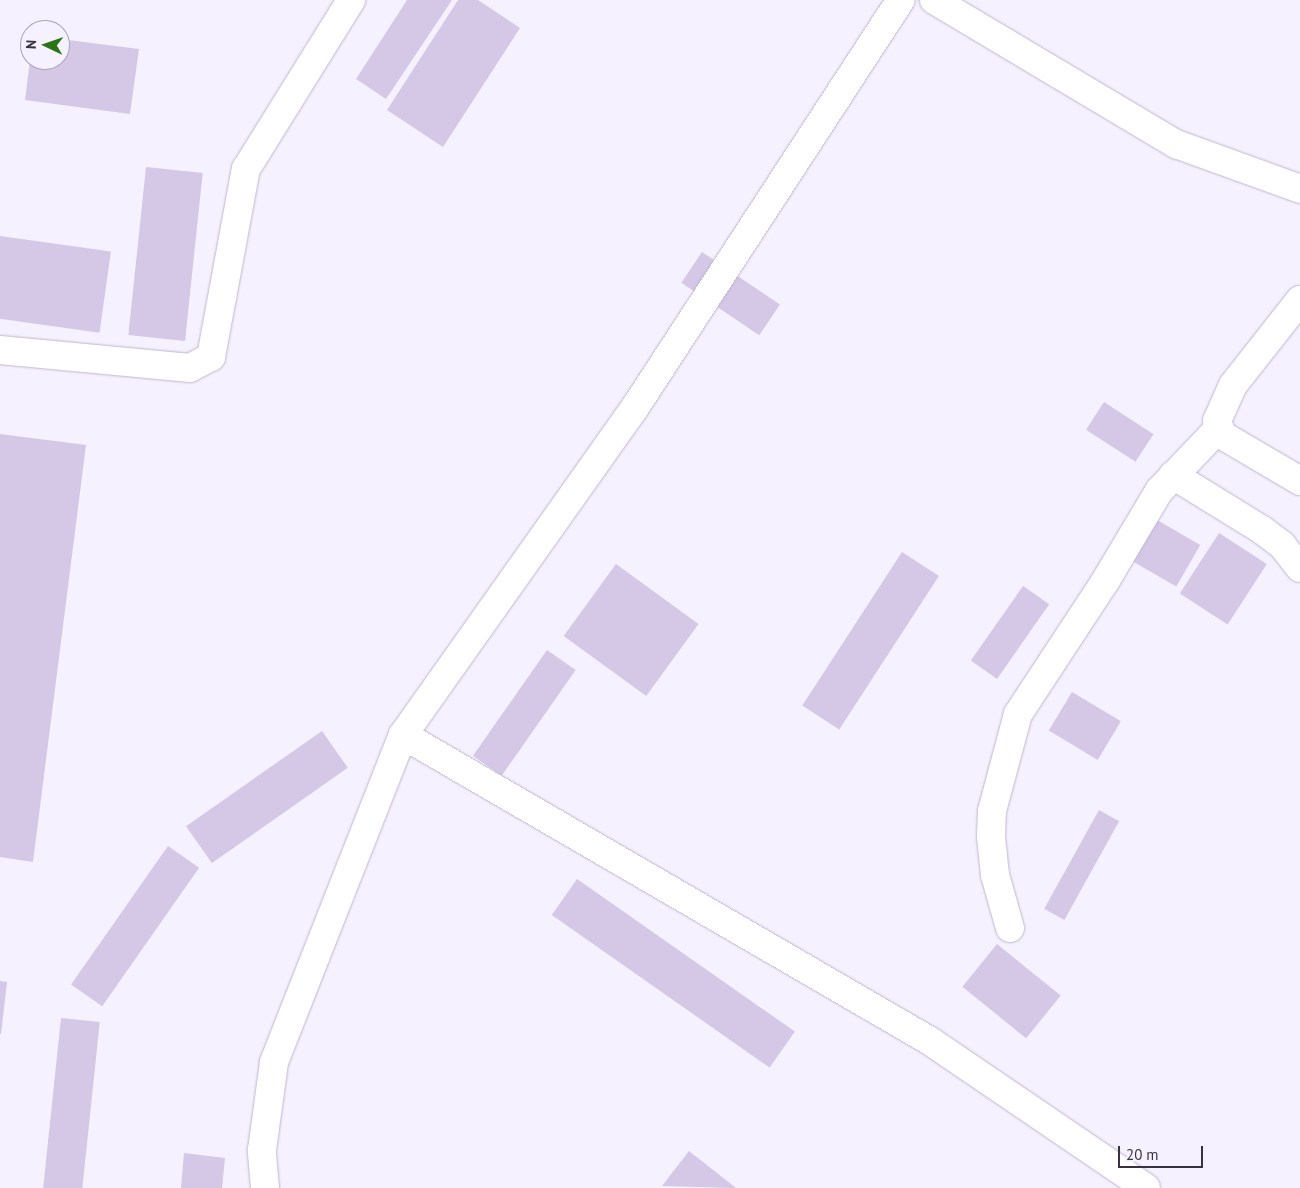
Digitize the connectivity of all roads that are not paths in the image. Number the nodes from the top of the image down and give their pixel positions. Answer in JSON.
{"nodes":[{"id":1,"x":351,"y":0,"type":"edge"},
{"id":2,"x":901,"y":0,"type":"edge"},
{"id":3,"x":934,"y":0,"type":"edge"},
{"id":4,"x":1300,"y":189,"type":"edge"},
{"id":5,"x":1300,"y":300,"type":"edge"},
{"id":6,"x":0,"y":350,"type":"edge"},
{"id":7,"x":1218,"y":429,"type":"junction"},
{"id":8,"x":1173,"y":475,"type":"junction"},
{"id":9,"x":1300,"y":481,"type":"edge"},
{"id":10,"x":1300,"y":568,"type":"edge"},
{"id":11,"x":403,"y":735,"type":"junction"},
{"id":12,"x":1010,"y":928,"type":"dead end"},
{"id":13,"x":265,"y":1188,"type":"edge"},
{"id":14,"x":1146,"y":1188,"type":"edge"}],
"edges":[{"from":1,"to":6,"type":"street"},
{"from":2,"to":11,"type":"street"},
{"from":3,"to":4,"type":"street"},
{"from":5,"to":7,"type":"street"},
{"from":7,"to":8,"type":"street"},
{"from":7,"to":9,"type":"street"},
{"from":8,"to":10,"type":"street"},
{"from":8,"to":12,"type":"street"},
{"from":11,"to":13,"type":"street"},
{"from":11,"to":14,"type":"street"}]}
